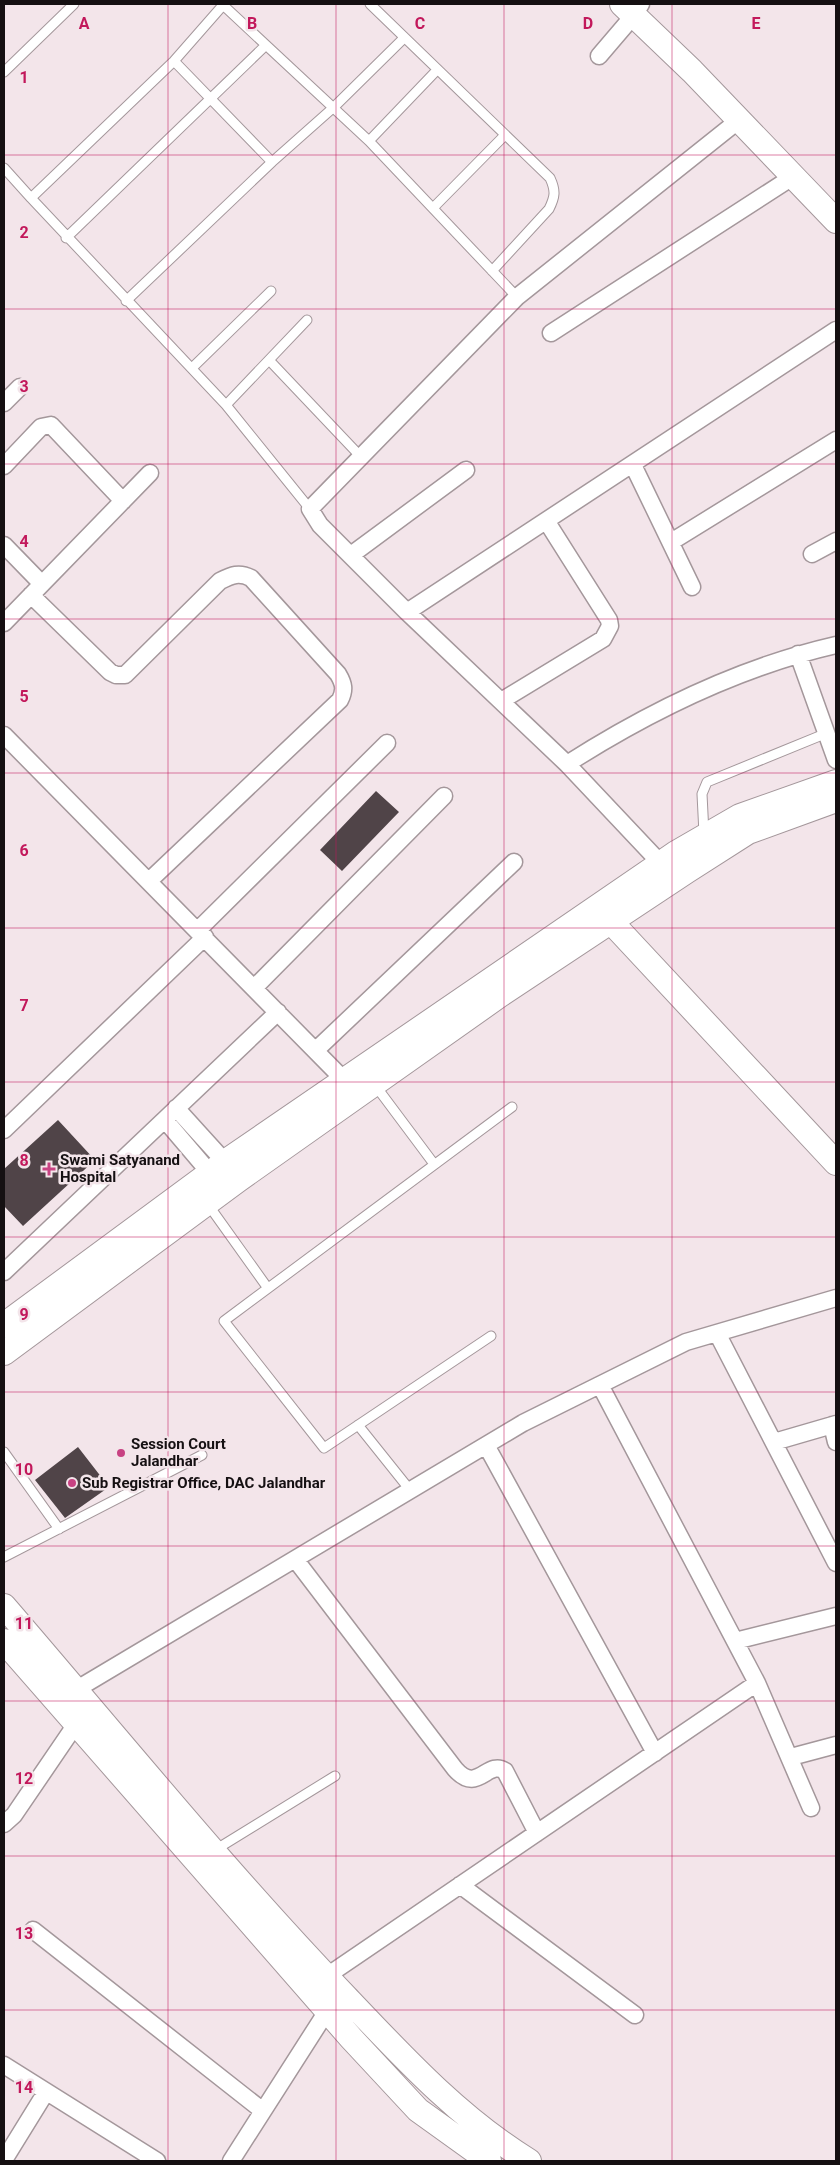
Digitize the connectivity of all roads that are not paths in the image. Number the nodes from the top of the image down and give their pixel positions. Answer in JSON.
{"nodes":[{"id":1,"x":74,"y":4,"type":"edge"},
{"id":2,"x":224,"y":4,"type":"edge"},
{"id":3,"x":370,"y":4,"type":"edge"},
{"id":4,"x":633,"y":8,"type":"edge"},
{"id":5,"x":404,"y":38,"type":"junction"},
{"id":6,"x":266,"y":45,"type":"junction"},
{"id":7,"x":599,"y":56,"type":"dead end"},
{"id":8,"x":174,"y":61,"type":"junction"},
{"id":9,"x":437,"y":70,"type":"junction"},
{"id":10,"x":4,"y":72,"type":"edge"},
{"id":11,"x":209,"y":98,"type":"junction"},
{"id":12,"x":334,"y":107,"type":"junction"},
{"id":13,"x":739,"y":120,"type":"junction"},
{"id":14,"x":506,"y":135,"type":"junction"},
{"id":15,"x":369,"y":141,"type":"junction"},
{"id":16,"x":272,"y":162,"type":"junction"},
{"id":17,"x":4,"y":168,"type":"edge"},
{"id":18,"x":794,"y":176,"type":"junction"},
{"id":19,"x":31,"y":198,"type":"junction"},
{"id":20,"x":433,"y":208,"type":"junction"},
{"id":21,"x":836,"y":221,"type":"edge"},
{"id":22,"x":66,"y":238,"type":"junction"},
{"id":23,"x":492,"y":271,"type":"junction"},
{"id":24,"x":271,"y":291,"type":"dead end"},
{"id":25,"x":517,"y":297,"type":"junction"},
{"id":26,"x":126,"y":300,"type":"junction"},
{"id":27,"x":307,"y":320,"type":"dead end"},
{"id":28,"x":836,"y":330,"type":"edge"},
{"id":29,"x":551,"y":333,"type":"dead end"},
{"id":30,"x":269,"y":360,"type":"junction"},
{"id":31,"x":192,"y":368,"type":"junction"},
{"id":32,"x":20,"y":387,"type":"dead end"},
{"id":33,"x":4,"y":403,"type":"edge"},
{"id":34,"x":226,"y":405,"type":"junction"},
{"id":35,"x":836,"y":440,"type":"edge"},
{"id":36,"x":362,"y":458,"type":"junction"},
{"id":37,"x":633,"y":465,"type":"junction"},
{"id":38,"x":4,"y":466,"type":"edge"},
{"id":39,"x":466,"y":470,"type":"dead end"},
{"id":40,"x":150,"y":473,"type":"dead end"},
{"id":41,"x":123,"y":501,"type":"junction"},
{"id":42,"x":310,"y":509,"type":"junction"},
{"id":43,"x":547,"y":522,"type":"junction"},
{"id":44,"x":836,"y":541,"type":"edge"},
{"id":45,"x":671,"y":542,"type":"junction"},
{"id":46,"x":4,"y":545,"type":"edge"},
{"id":47,"x":812,"y":554,"type":"dead end"},
{"id":48,"x":351,"y":555,"type":"junction"},
{"id":49,"x":692,"y":587,"type":"dead end"},
{"id":50,"x":36,"y":590,"type":"junction"},
{"id":51,"x":407,"y":612,"type":"junction"},
{"id":52,"x":4,"y":623,"type":"edge"},
{"id":53,"x":836,"y":645,"type":"edge"},
{"id":54,"x":798,"y":654,"type":"junction"},
{"id":55,"x":501,"y":701,"type":"junction"},
{"id":56,"x":827,"y":733,"type":"junction"},
{"id":57,"x":4,"y":735,"type":"edge"},
{"id":58,"x":387,"y":743,"type":"dead end"},
{"id":59,"x":836,"y":760,"type":"edge"},
{"id":60,"x":567,"y":764,"type":"junction"},
{"id":61,"x":836,"y":782,"type":"edge"},
{"id":62,"x":444,"y":796,"type":"dead end"},
{"id":63,"x":836,"y":800,"type":"edge"},
{"id":64,"x":704,"y":837,"type":"junction"},
{"id":65,"x":514,"y":862,"type":"dead end"},
{"id":66,"x":668,"y":871,"type":"junction"},
{"id":67,"x":150,"y":881,"type":"junction"},
{"id":68,"x":604,"y":914,"type":"junction"},
{"id":69,"x":201,"y":934,"type":"junction"},
{"id":70,"x":254,"y":988,"type":"junction"},
{"id":71,"x":278,"y":1012,"type":"junction"},
{"id":72,"x":316,"y":1050,"type":"junction"},
{"id":73,"x":360,"y":1086,"type":"junction"},
{"id":74,"x":512,"y":1107,"type":"dead end"},
{"id":75,"x":170,"y":1114,"type":"junction"},
{"id":76,"x":4,"y":1130,"type":"edge"},
{"id":77,"x":836,"y":1163,"type":"edge"},
{"id":78,"x":434,"y":1164,"type":"junction"},
{"id":79,"x":217,"y":1167,"type":"junction"},
{"id":80,"x":207,"y":1203,"type":"junction"},
{"id":81,"x":4,"y":1272,"type":"edge"},
{"id":82,"x":79,"y":1284,"type":"junction"},
{"id":83,"x":267,"y":1287,"type":"junction"},
{"id":84,"x":836,"y":1298,"type":"edge"},
{"id":85,"x":5,"y":1320,"type":"edge"},
{"id":86,"x":717,"y":1333,"type":"junction"},
{"id":87,"x":491,"y":1336,"type":"dead end"},
{"id":88,"x":4,"y":1353,"type":"edge"},
{"id":89,"x":600,"y":1385,"type":"junction"},
{"id":90,"x":834,"y":1424,"type":"edge"},
{"id":91,"x":358,"y":1425,"type":"junction"},
{"id":92,"x":774,"y":1442,"type":"junction"},
{"id":93,"x":836,"y":1442,"type":"edge"},
{"id":94,"x":486,"y":1444,"type":"junction"},
{"id":95,"x":4,"y":1452,"type":"edge"},
{"id":96,"x":202,"y":1455,"type":"dead end"},
{"id":97,"x":410,"y":1490,"type":"junction"},
{"id":98,"x":59,"y":1528,"type":"junction"},
{"id":99,"x":4,"y":1557,"type":"edge"},
{"id":100,"x":295,"y":1558,"type":"junction"},
{"id":101,"x":836,"y":1562,"type":"edge"},
{"id":102,"x":4,"y":1606,"type":"edge"},
{"id":103,"x":836,"y":1616,"type":"edge"},
{"id":104,"x":4,"y":1641,"type":"edge"},
{"id":105,"x":735,"y":1641,"type":"junction"},
{"id":106,"x":758,"y":1683,"type":"junction"},
{"id":107,"x":66,"y":1696,"type":"junction"},
{"id":108,"x":76,"y":1724,"type":"junction"},
{"id":109,"x":836,"y":1745,"type":"edge"},
{"id":110,"x":655,"y":1753,"type":"junction"},
{"id":111,"x":791,"y":1756,"type":"junction"},
{"id":112,"x":336,"y":1776,"type":"dead end"},
{"id":113,"x":811,"y":1808,"type":"dead end"},
{"id":114,"x":4,"y":1824,"type":"edge"},
{"id":115,"x":537,"y":1833,"type":"junction"},
{"id":116,"x":215,"y":1850,"type":"junction"},
{"id":117,"x":460,"y":1885,"type":"junction"},
{"id":118,"x":33,"y":1930,"type":"dead end"},
{"id":119,"x":317,"y":1983,"type":"junction"},
{"id":120,"x":335,"y":2003,"type":"junction"},
{"id":121,"x":634,"y":2015,"type":"dead end"},
{"id":122,"x":4,"y":2065,"type":"edge"},
{"id":123,"x":46,"y":2092,"type":"junction"},
{"id":124,"x":263,"y":2111,"type":"junction"},
{"id":125,"x":4,"y":2160,"type":"edge"},
{"id":126,"x":157,"y":2161,"type":"edge"},
{"id":127,"x":231,"y":2161,"type":"edge"},
{"id":128,"x":489,"y":2161,"type":"edge"},
{"id":129,"x":529,"y":2161,"type":"edge"}],
"edges":[{"from":1,"to":10,"type":"lane"},
{"from":2,"to":6,"type":"lane"},
{"from":2,"to":8,"type":"lane"},
{"from":3,"to":5,"type":"lane"},
{"from":4,"to":7,"type":"street"},
{"from":4,"to":13,"type":"street"},
{"from":5,"to":9,"type":"lane"},
{"from":5,"to":12,"type":"lane"},
{"from":6,"to":11,"type":"lane"},
{"from":6,"to":12,"type":"lane"},
{"from":8,"to":11,"type":"lane"},
{"from":8,"to":19,"type":"lane"},
{"from":9,"to":14,"type":"lane"},
{"from":9,"to":15,"type":"lane"},
{"from":11,"to":16,"type":"lane"},
{"from":11,"to":22,"type":"lane"},
{"from":12,"to":15,"type":"lane"},
{"from":12,"to":16,"type":"lane"},
{"from":13,"to":18,"type":"street"},
{"from":13,"to":25,"type":"street"},
{"from":14,"to":20,"type":"lane"},
{"from":14,"to":23,"type":"lane"},
{"from":15,"to":20,"type":"lane"},
{"from":16,"to":26,"type":"lane"},
{"from":17,"to":19,"type":"lane"},
{"from":18,"to":21,"type":"street"},
{"from":18,"to":29,"type":"street"},
{"from":19,"to":22,"type":"lane"},
{"from":20,"to":23,"type":"lane"},
{"from":22,"to":26,"type":"lane"},
{"from":23,"to":25,"type":"lane"},
{"from":24,"to":31,"type":"lane"},
{"from":25,"to":36,"type":"street"},
{"from":26,"to":31,"type":"lane"},
{"from":27,"to":30,"type":"lane"},
{"from":28,"to":37,"type":"street"},
{"from":30,"to":34,"type":"lane"},
{"from":30,"to":36,"type":"lane"},
{"from":31,"to":34,"type":"lane"},
{"from":32,"to":33,"type":"street"},
{"from":34,"to":42,"type":"lane"},
{"from":35,"to":45,"type":"street"},
{"from":36,"to":42,"type":"street"},
{"from":37,"to":43,"type":"street"},
{"from":37,"to":45,"type":"street"},
{"from":38,"to":41,"type":"street"},
{"from":39,"to":48,"type":"street"},
{"from":40,"to":41,"type":"street"},
{"from":41,"to":50,"type":"street"},
{"from":42,"to":48,"type":"street"},
{"from":43,"to":51,"type":"street"},
{"from":43,"to":55,"type":"street"},
{"from":44,"to":47,"type":"street"},
{"from":45,"to":49,"type":"street"},
{"from":46,"to":50,"type":"street"},
{"from":48,"to":51,"type":"street"},
{"from":50,"to":52,"type":"street"},
{"from":50,"to":67,"type":"street"},
{"from":51,"to":55,"type":"street"},
{"from":53,"to":54,"type":"street"},
{"from":54,"to":56,"type":"street"},
{"from":54,"to":60,"type":"street"},
{"from":55,"to":60,"type":"street"},
{"from":56,"to":59,"type":"street"},
{"from":56,"to":64,"type":"lane"},
{"from":57,"to":67,"type":"street"},
{"from":58,"to":69,"type":"street"},
{"from":60,"to":66,"type":"street"},
{"from":61,"to":64,"type":"street"},
{"from":62,"to":70,"type":"street"},
{"from":63,"to":66,"type":"street"},
{"from":64,"to":66,"type":"street"},
{"from":65,"to":72,"type":"street"},
{"from":66,"to":68,"type":"street"},
{"from":67,"to":69,"type":"street"},
{"from":68,"to":73,"type":"street"},
{"from":68,"to":73,"type":"street"},
{"from":68,"to":77,"type":"street"},
{"from":69,"to":70,"type":"street"},
{"from":69,"to":76,"type":"street"},
{"from":70,"to":71,"type":"street"},
{"from":71,"to":72,"type":"street"},
{"from":71,"to":75,"type":"street"},
{"from":72,"to":73,"type":"street"},
{"from":73,"to":78,"type":"lane"},
{"from":73,"to":79,"type":"street"},
{"from":73,"to":80,"type":"street"},
{"from":74,"to":78,"type":"lane"},
{"from":75,"to":79,"type":"street"},
{"from":75,"to":81,"type":"street"},
{"from":78,"to":83,"type":"lane"},
{"from":79,"to":82,"type":"street"},
{"from":80,"to":82,"type":"street"},
{"from":80,"to":83,"type":"lane"},
{"from":82,"to":85,"type":"street"},
{"from":82,"to":88,"type":"street"},
{"from":83,"to":91,"type":"lane"},
{"from":84,"to":86,"type":"street"},
{"from":86,"to":89,"type":"street"},
{"from":86,"to":92,"type":"street"},
{"from":87,"to":91,"type":"lane"},
{"from":89,"to":94,"type":"street"},
{"from":89,"to":105,"type":"street"},
{"from":90,"to":92,"type":"street"},
{"from":90,"to":93,"type":"street"},
{"from":91,"to":97,"type":"lane"},
{"from":92,"to":101,"type":"street"},
{"from":94,"to":97,"type":"street"},
{"from":94,"to":110,"type":"street"},
{"from":95,"to":98,"type":"lane"},
{"from":96,"to":98,"type":"lane"},
{"from":97,"to":100,"type":"street"},
{"from":98,"to":99,"type":"lane"},
{"from":100,"to":107,"type":"street"},
{"from":100,"to":115,"type":"street"},
{"from":102,"to":107,"type":"street"},
{"from":103,"to":105,"type":"street"},
{"from":104,"to":107,"type":"street"},
{"from":105,"to":106,"type":"street"},
{"from":106,"to":110,"type":"street"},
{"from":106,"to":111,"type":"street"},
{"from":107,"to":108,"type":"street"},
{"from":107,"to":116,"type":"street"},
{"from":108,"to":114,"type":"street"},
{"from":108,"to":119,"type":"street"},
{"from":109,"to":111,"type":"street"},
{"from":110,"to":115,"type":"street"},
{"from":111,"to":113,"type":"street"},
{"from":112,"to":116,"type":"lane"},
{"from":115,"to":117,"type":"street"},
{"from":116,"to":119,"type":"street"},
{"from":117,"to":119,"type":"street"},
{"from":117,"to":121,"type":"street"},
{"from":118,"to":124,"type":"street"},
{"from":119,"to":120,"type":"street"},
{"from":120,"to":124,"type":"street"},
{"from":120,"to":128,"type":"street"},
{"from":120,"to":129,"type":"street"},
{"from":122,"to":123,"type":"street"},
{"from":123,"to":125,"type":"street"},
{"from":123,"to":126,"type":"street"},
{"from":124,"to":127,"type":"street"}]}
